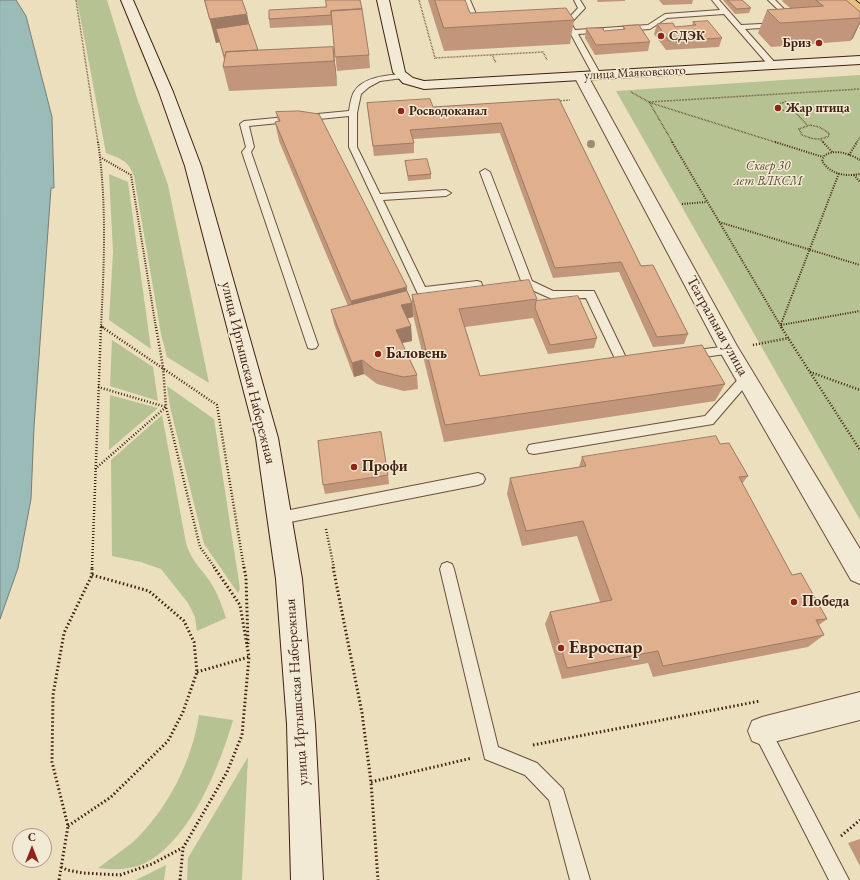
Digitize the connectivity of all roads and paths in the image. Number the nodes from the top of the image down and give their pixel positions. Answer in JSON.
{"nodes":[{"id":1,"x":76,"y":0,"type":"edge"},
{"id":2,"x":127,"y":0,"type":"edge"},
{"id":3,"x":383,"y":0,"type":"edge"},
{"id":4,"x":419,"y":0,"type":"edge"},
{"id":5,"x":467,"y":0,"type":"edge"},
{"id":6,"x":576,"y":0,"type":"edge"},
{"id":7,"x":715,"y":0,"type":"edge"},
{"id":8,"x":771,"y":0,"type":"edge"},
{"id":9,"x":848,"y":0,"type":"edge"},
{"id":10,"x":860,"y":10,"type":"edge"},
{"id":11,"x":726,"y":12,"type":"junction"},
{"id":12,"x":568,"y":23,"type":"junction"},
{"id":13,"x":553,"y":24,"type":"edge"},
{"id":14,"x":740,"y":27,"type":"junction"},
{"id":15,"x":486,"y":28,"type":"edge"},
{"id":16,"x":573,"y":32,"type":"junction"},
{"id":17,"x":543,"y":52,"type":"edge"},
{"id":18,"x":860,"y":60,"type":"edge"},
{"id":19,"x":773,"y":65,"type":"junction"},
{"id":20,"x":618,"y":74,"type":"junction"},
{"id":21,"x":597,"y":75,"type":"junction"},
{"id":22,"x":581,"y":76,"type":"junction"},
{"id":23,"x":405,"y":79,"type":"junction"},
{"id":24,"x":860,"y":89,"type":"edge"},
{"id":25,"x":778,"y":94,"type":"junction"},
{"id":26,"x":572,"y":100,"type":"dead end"},
{"id":27,"x":556,"y":101,"type":"edge"},
{"id":28,"x":649,"y":102,"type":"junction"},
{"id":29,"x":785,"y":102,"type":"junction"},
{"id":30,"x":353,"y":113,"type":"junction"},
{"id":31,"x":796,"y":113,"type":"junction"},
{"id":32,"x":807,"y":125,"type":"junction"},
{"id":33,"x":860,"y":137,"type":"edge"},
{"id":34,"x":821,"y":140,"type":"junction"},
{"id":35,"x":833,"y":153,"type":"junction"},
{"id":36,"x":849,"y":155,"type":"junction"},
{"id":37,"x":100,"y":157,"type":"junction"},
{"id":38,"x":823,"y":157,"type":"junction"},
{"id":39,"x":860,"y":160,"type":"edge"},
{"id":40,"x":485,"y":172,"type":"dead end"},
{"id":41,"x":839,"y":173,"type":"junction"},
{"id":42,"x":860,"y":174,"type":"edge"},
{"id":43,"x":854,"y":175,"type":"junction"},
{"id":44,"x":860,"y":182,"type":"edge"},
{"id":45,"x":446,"y":193,"type":"dead end"},
{"id":46,"x":377,"y":197,"type":"junction"},
{"id":47,"x":707,"y":202,"type":"junction"},
{"id":48,"x":682,"y":204,"type":"dead end"},
{"id":49,"x":718,"y":222,"type":"junction"},
{"id":50,"x":808,"y":249,"type":"junction"},
{"id":51,"x":860,"y":265,"type":"edge"},
{"id":52,"x":477,"y":285,"type":"edge"},
{"id":53,"x":860,"y":311,"type":"edge"},
{"id":54,"x":780,"y":325,"type":"junction"},
{"id":55,"x":101,"y":326,"type":"junction"},
{"id":56,"x":789,"y":338,"type":"junction"},
{"id":57,"x":312,"y":345,"type":"dead end"},
{"id":58,"x":729,"y":350,"type":"junction"},
{"id":59,"x":674,"y":357,"type":"edge"},
{"id":60,"x":638,"y":362,"type":"edge"},
{"id":61,"x":623,"y":364,"type":"junction"},
{"id":62,"x":608,"y":366,"type":"edge"},
{"id":63,"x":163,"y":367,"type":"junction"},
{"id":64,"x":810,"y":372,"type":"junction"},
{"id":65,"x":746,"y":378,"type":"junction"},
{"id":66,"x":98,"y":387,"type":"junction"},
{"id":67,"x":860,"y":390,"type":"edge"},
{"id":68,"x":166,"y":407,"type":"junction"},
{"id":69,"x":534,"y":449,"type":"dead end"},
{"id":70,"x":860,"y":450,"type":"edge"},
{"id":71,"x":95,"y":469,"type":"junction"},
{"id":72,"x":478,"y":479,"type":"dead end"},
{"id":73,"x":323,"y":510,"type":"junction"},
{"id":74,"x":280,"y":518,"type":"junction"},
{"id":75,"x":447,"y":569,"type":"dead end"},
{"id":76,"x":860,"y":572,"type":"edge"},
{"id":77,"x":92,"y":575,"type":"junction"},
{"id":78,"x":249,"y":657,"type":"junction"},
{"id":79,"x":198,"y":672,"type":"junction"},
{"id":80,"x":768,"y":700,"type":"dead end"},
{"id":81,"x":860,"y":706,"type":"edge"},
{"id":82,"x":762,"y":731,"type":"joint"},
{"id":83,"x":591,"y":734,"type":"dead end"},
{"id":84,"x":435,"y":767,"type":"dead end"},
{"id":85,"x":371,"y":782,"type":"junction"},
{"id":86,"x":68,"y":826,"type":"junction"},
{"id":87,"x":183,"y":848,"type":"junction"},
{"id":88,"x":61,"y":867,"type":"junction"},
{"id":89,"x":59,"y":880,"type":"edge"},
{"id":90,"x":180,"y":880,"type":"edge"},
{"id":91,"x":307,"y":880,"type":"edge"},
{"id":92,"x":378,"y":880,"type":"edge"},
{"id":93,"x":580,"y":880,"type":"edge"},
{"id":94,"x":839,"y":880,"type":"edge"}],
"edges":[{"from":1,"to":37,"type":"path"},
{"from":2,"to":74,"type":"main road","name":"улица Иртышская Набережная"},
{"from":3,"to":23,"type":"main road"},
{"from":4,"to":17,"type":"path"},
{"from":5,"to":15,"type":"lane"},
{"from":6,"to":12,"type":"lane"},
{"from":7,"to":11,"type":"lane"},
{"from":8,"to":14,"type":"lane"},
{"from":9,"to":10,"type":"main road"},
{"from":11,"to":14,"type":"lane"},
{"from":11,"to":16,"type":"lane"},
{"from":12,"to":13,"type":"lane"},
{"from":12,"to":16,"type":"lane"},
{"from":14,"to":19,"type":"lane"},
{"from":16,"to":21,"type":"lane"},
{"from":18,"to":19,"type":"main road","name":"улица Маяковского"},
{"from":19,"to":20,"type":"main road","name":"улица Маяковского"},
{"from":20,"to":21,"type":"main road","name":"улица Маяковского"},
{"from":20,"to":28,"type":"path"},
{"from":21,"to":22,"type":"main road","name":"улица Маяковского"},
{"from":22,"to":23,"type":"main road","name":"улица Маяковского"},
{"from":22,"to":58,"type":"main road","name":"Театральная улица"},
{"from":23,"to":30,"type":"lane"},
{"from":24,"to":25,"type":"path"},
{"from":25,"to":28,"type":"path"},
{"from":25,"to":29,"type":"path"},
{"from":26,"to":27,"type":"path"},
{"from":28,"to":38,"type":"path"},
{"from":28,"to":47,"type":"path"},
{"from":29,"to":31,"type":"path"},
{"from":29,"to":31,"type":"path"},
{"from":30,"to":46,"type":"lane"},
{"from":30,"to":57,"type":"lane"},
{"from":31,"to":32,"type":"path"},
{"from":32,"to":34,"type":"path"},
{"from":32,"to":34,"type":"path"},
{"from":33,"to":36,"type":"path"},
{"from":34,"to":35,"type":"path"},
{"from":35,"to":36,"type":"path"},
{"from":35,"to":38,"type":"path"},
{"from":36,"to":39,"type":"path"},
{"from":37,"to":55,"type":"path"},
{"from":37,"to":63,"type":"path"},
{"from":38,"to":41,"type":"path"},
{"from":40,"to":61,"type":"lane"},
{"from":41,"to":43,"type":"path"},
{"from":41,"to":50,"type":"path"},
{"from":42,"to":43,"type":"path"},
{"from":43,"to":44,"type":"path"},
{"from":45,"to":46,"type":"lane"},
{"from":46,"to":52,"type":"lane"},
{"from":47,"to":48,"type":"path"},
{"from":47,"to":49,"type":"path"},
{"from":49,"to":50,"type":"path"},
{"from":49,"to":54,"type":"path"},
{"from":50,"to":51,"type":"path"},
{"from":50,"to":54,"type":"path"},
{"from":53,"to":54,"type":"path"},
{"from":54,"to":56,"type":"path"},
{"from":55,"to":63,"type":"path"},
{"from":55,"to":66,"type":"path"},
{"from":56,"to":58,"type":"path"},
{"from":56,"to":64,"type":"path"},
{"from":58,"to":59,"type":"lane"},
{"from":58,"to":65,"type":"main road","name":"Театральная улица"},
{"from":60,"to":61,"type":"lane"},
{"from":61,"to":62,"type":"lane"},
{"from":63,"to":68,"type":"path"},
{"from":63,"to":78,"type":"path"},
{"from":64,"to":67,"type":"path"},
{"from":64,"to":70,"type":"path"},
{"from":65,"to":69,"type":"lane"},
{"from":65,"to":76,"type":"main road","name":"Театральная улица"},
{"from":66,"to":68,"type":"path"},
{"from":66,"to":71,"type":"path"},
{"from":68,"to":71,"type":"path"},
{"from":68,"to":78,"type":"path"},
{"from":71,"to":77,"type":"path"},
{"from":72,"to":73,"type":"lane"},
{"from":73,"to":74,"type":"lane"},
{"from":73,"to":85,"type":"path"},
{"from":74,"to":91,"type":"main road","name":"улица Иртышская Набережная"},
{"from":75,"to":93,"type":"lane"},
{"from":77,"to":79,"type":"path"},
{"from":77,"to":86,"type":"path"},
{"from":78,"to":79,"type":"path"},
{"from":78,"to":87,"type":"path"},
{"from":79,"to":86,"type":"path"},
{"from":80,"to":83,"type":"path"},
{"from":81,"to":82,"type":"main road"},
{"from":82,"to":94,"type":"lane"},
{"from":84,"to":85,"type":"path"},
{"from":85,"to":92,"type":"path"},
{"from":86,"to":88,"type":"path"},
{"from":87,"to":88,"type":"path"},
{"from":87,"to":90,"type":"path"},
{"from":88,"to":89,"type":"path"}]}
